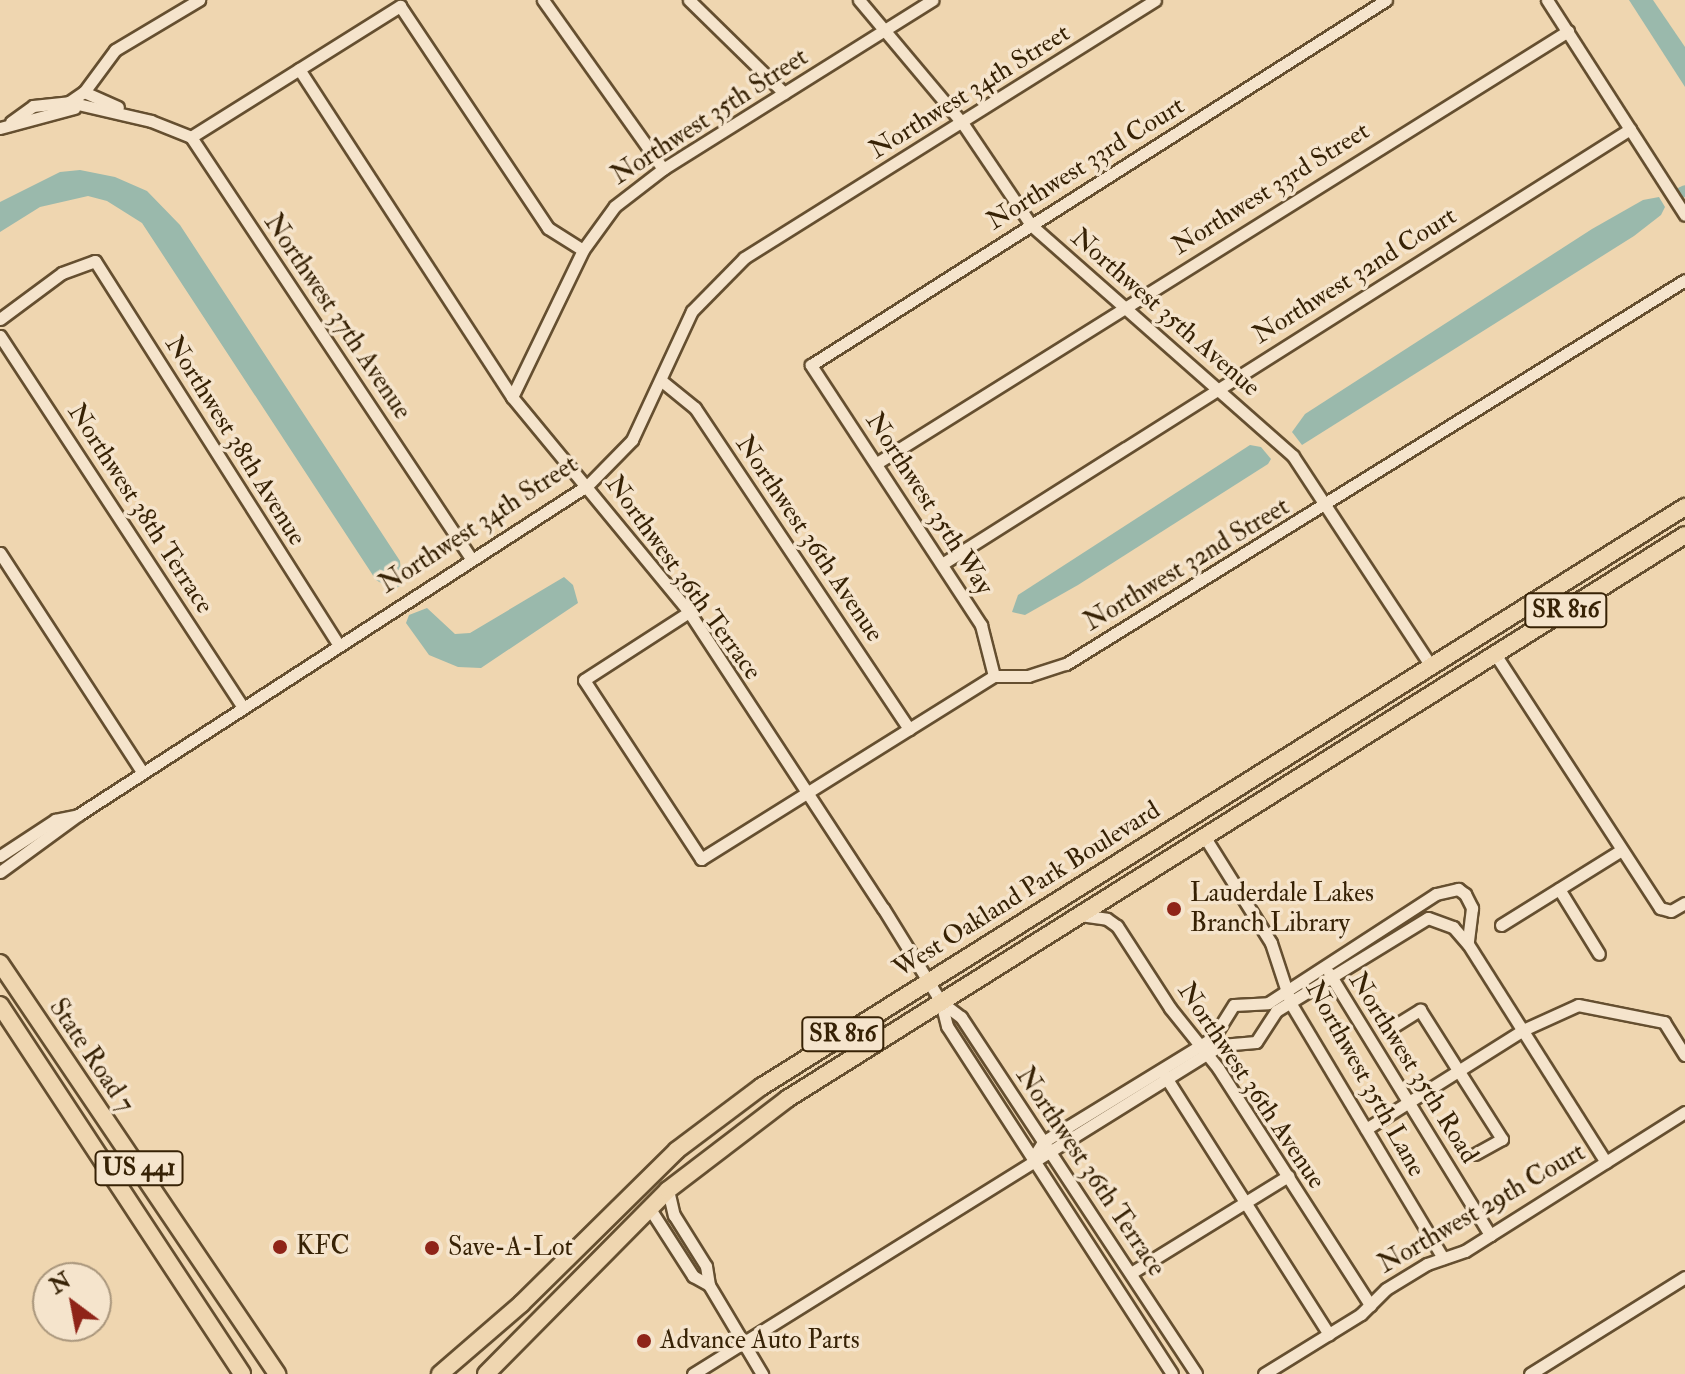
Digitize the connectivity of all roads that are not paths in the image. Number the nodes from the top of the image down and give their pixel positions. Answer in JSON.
{"nodes":[{"id":1,"x":199,"y":0,"type":"edge"},
{"id":2,"x":543,"y":0,"type":"edge"},
{"id":3,"x":689,"y":0,"type":"edge"},
{"id":4,"x":859,"y":0,"type":"edge"},
{"id":5,"x":932,"y":0,"type":"edge"},
{"id":6,"x":1155,"y":0,"type":"edge"},
{"id":7,"x":1386,"y":0,"type":"edge"},
{"id":8,"x":1547,"y":0,"type":"edge"},
{"id":9,"x":886,"y":29,"type":"junction"},
{"id":10,"x":1568,"y":31,"type":"junction"},
{"id":11,"x":299,"y":69,"type":"junction"},
{"id":12,"x":86,"y":93,"type":"junction"},
{"id":13,"x":784,"y":93,"type":"junction"},
{"id":14,"x":73,"y":105,"type":"junction"},
{"id":15,"x":151,"y":121,"type":"junction"},
{"id":16,"x":963,"y":124,"type":"junction"},
{"id":17,"x":5,"y":125,"type":"edge"},
{"id":18,"x":1630,"y":129,"type":"junction"},
{"id":19,"x":191,"y":137,"type":"junction"},
{"id":20,"x":663,"y":169,"type":"junction"},
{"id":21,"x":1685,"y":215,"type":"edge"},
{"id":22,"x":1031,"y":225,"type":"junction"},
{"id":23,"x":583,"y":250,"type":"junction"},
{"id":24,"x":1685,"y":280,"type":"edge"},
{"id":25,"x":1119,"y":308,"type":"junction"},
{"id":26,"x":0,"y":319,"type":"edge"},
{"id":27,"x":0,"y":336,"type":"edge"},
{"id":28,"x":811,"y":365,"type":"joint"},
{"id":29,"x":663,"y":382,"type":"junction"},
{"id":30,"x":1219,"y":387,"type":"junction"},
{"id":31,"x":512,"y":397,"type":"junction"},
{"id":32,"x":877,"y":463,"type":"junction"},
{"id":33,"x":588,"y":485,"type":"junction"},
{"id":34,"x":1329,"y":505,"type":"junction"},
{"id":35,"x":1685,"y":507,"type":"edge"},
{"id":36,"x":1685,"y":535,"type":"edge"},
{"id":37,"x":0,"y":553,"type":"edge"},
{"id":38,"x":470,"y":557,"type":"junction"},
{"id":39,"x":942,"y":564,"type":"junction"},
{"id":40,"x":689,"y":612,"type":"junction"},
{"id":41,"x":338,"y":644,"type":"junction"},
{"id":42,"x":1495,"y":654,"type":"junction"},
{"id":43,"x":1431,"y":666,"type":"junction"},
{"id":44,"x":994,"y":676,"type":"junction"},
{"id":45,"x":1413,"y":706,"type":"junction"},
{"id":46,"x":243,"y":707,"type":"junction"},
{"id":47,"x":909,"y":729,"type":"junction"},
{"id":48,"x":143,"y":773,"type":"junction"},
{"id":49,"x":807,"y":792,"type":"junction"},
{"id":50,"x":1209,"y":805,"type":"junction"},
{"id":51,"x":78,"y":815,"type":"junction"},
{"id":52,"x":1190,"y":816,"type":"junction"},
{"id":53,"x":1204,"y":836,"type":"junction"},
{"id":54,"x":1620,"y":851,"type":"junction"},
{"id":55,"x":1176,"y":853,"type":"junction"},
{"id":56,"x":0,"y":856,"type":"edge"},
{"id":57,"x":0,"y":872,"type":"edge"},
{"id":58,"x":1559,"y":889,"type":"junction"},
{"id":59,"x":1436,"y":894,"type":"junction"},
{"id":60,"x":1685,"y":903,"type":"edge"},
{"id":61,"x":1079,"y":915,"type":"junction"},
{"id":62,"x":1428,"y":918,"type":"junction"},
{"id":63,"x":1501,"y":925,"type":"dead end"},
{"id":64,"x":1468,"y":944,"type":"junction"},
{"id":65,"x":1599,"y":954,"type":"dead end"},
{"id":66,"x":0,"y":963,"type":"edge"},
{"id":67,"x":1323,"y":966,"type":"junction"},
{"id":68,"x":1333,"y":978,"type":"junction"},
{"id":69,"x":928,"y":980,"type":"junction"},
{"id":70,"x":1287,"y":988,"type":"junction"},
{"id":71,"x":941,"y":1002,"type":"junction"},
{"id":72,"x":1291,"y":1004,"type":"junction"},
{"id":73,"x":0,"y":1005,"type":"edge"},
{"id":74,"x":1394,"y":1026,"type":"dead end"},
{"id":75,"x":1523,"y":1030,"type":"junction"},
{"id":76,"x":1198,"y":1045,"type":"junction"},
{"id":77,"x":1206,"y":1055,"type":"junction"},
{"id":78,"x":1685,"y":1055,"type":"edge"},
{"id":79,"x":1160,"y":1068,"type":"junction"},
{"id":80,"x":1458,"y":1070,"type":"junction"},
{"id":81,"x":1168,"y":1080,"type":"junction"},
{"id":82,"x":52,"y":1082,"type":"junction"},
{"id":83,"x":1406,"y":1102,"type":"junction"},
{"id":84,"x":1685,"y":1112,"type":"edge"},
{"id":85,"x":1366,"y":1129,"type":"junction"},
{"id":86,"x":1043,"y":1142,"type":"junction"},
{"id":87,"x":1475,"y":1154,"type":"dead end"},
{"id":88,"x":1051,"y":1155,"type":"junction"},
{"id":89,"x":1033,"y":1158,"type":"junction"},
{"id":90,"x":1606,"y":1162,"type":"junction"},
{"id":91,"x":657,"y":1169,"type":"junction"},
{"id":92,"x":142,"y":1173,"type":"junction"},
{"id":93,"x":1288,"y":1176,"type":"junction"},
{"id":94,"x":668,"y":1190,"type":"junction"},
{"id":95,"x":1246,"y":1204,"type":"junction"},
{"id":96,"x":650,"y":1209,"type":"junction"},
{"id":97,"x":1490,"y":1235,"type":"junction"},
{"id":98,"x":1443,"y":1258,"type":"junction"},
{"id":99,"x":1131,"y":1273,"type":"junction"},
{"id":100,"x":1685,"y":1277,"type":"edge"},
{"id":101,"x":709,"y":1285,"type":"junction"},
{"id":102,"x":1370,"y":1305,"type":"junction"},
{"id":103,"x":1329,"y":1334,"type":"junction"},
{"id":104,"x":744,"y":1342,"type":"junction"},
{"id":105,"x":242,"y":1374,"type":"edge"},
{"id":106,"x":277,"y":1374,"type":"edge"},
{"id":107,"x":440,"y":1374,"type":"edge"},
{"id":108,"x":486,"y":1374,"type":"edge"},
{"id":109,"x":693,"y":1374,"type":"edge"},
{"id":110,"x":762,"y":1374,"type":"edge"},
{"id":111,"x":1172,"y":1374,"type":"edge"},
{"id":112,"x":1196,"y":1374,"type":"edge"},
{"id":113,"x":1264,"y":1374,"type":"edge"},
{"id":114,"x":1530,"y":1374,"type":"edge"}],
"edges":[{"from":1,"to":12,"type":"street"},
{"from":2,"to":20,"type":"street"},
{"from":3,"to":13,"type":"street"},
{"from":4,"to":9,"type":"street","name":"Northwest 35th Avenue"},
{"from":5,"to":9,"type":"street","name":"Northwest 35th Street"},
{"from":6,"to":16,"type":"street","name":"Northwest 34th Street"},
{"from":7,"to":22,"type":"street","name":"Northwest 33rd Court"},
{"from":8,"to":10,"type":"street"},
{"from":9,"to":13,"type":"street","name":"Northwest 35th Street"},
{"from":9,"to":16,"type":"street","name":"Northwest 35th Avenue"},
{"from":10,"to":18,"type":"street"},
{"from":10,"to":25,"type":"street","name":"Northwest 33rd Street"},
{"from":11,"to":19,"type":"street"},
{"from":11,"to":23,"type":"street"},
{"from":11,"to":31,"type":"street","name":"Northwest 36th Terrace"},
{"from":12,"to":14,"type":"street"},
{"from":12,"to":15,"type":"street"},
{"from":13,"to":20,"type":"street","name":"Northwest 35th Street"},
{"from":14,"to":15,"type":"street"},
{"from":14,"to":17,"type":"street"},
{"from":15,"to":19,"type":"street"},
{"from":16,"to":22,"type":"street","name":"Northwest 35th Avenue"},
{"from":16,"to":29,"type":"street","name":"Northwest 34th Street"},
{"from":18,"to":21,"type":"street"},
{"from":18,"to":30,"type":"street","name":"Northwest 32nd Court"},
{"from":19,"to":38,"type":"street","name":"Northwest 37th Avenue"},
{"from":20,"to":23,"type":"street","name":"Northwest 35th Street"},
{"from":22,"to":25,"type":"street","name":"Northwest 35th Avenue"},
{"from":22,"to":28,"type":"street","name":"Northwest 33rd Court"},
{"from":23,"to":31,"type":"street","name":"Northwest 35th Street"},
{"from":24,"to":34,"type":"street","name":"Northwest 32nd Street"},
{"from":25,"to":30,"type":"street","name":"Northwest 35th Avenue"},
{"from":25,"to":32,"type":"street","name":"Northwest 33rd Street"},
{"from":26,"to":41,"type":"street","name":"Northwest 38th Avenue"},
{"from":27,"to":46,"type":"street","name":"Northwest 38th Terrace"},
{"from":28,"to":32,"type":"street","name":"Northwest 35th Way"},
{"from":29,"to":33,"type":"street","name":"Northwest 34th Street"},
{"from":29,"to":47,"type":"street","name":"Northwest 36th Avenue"},
{"from":30,"to":34,"type":"street","name":"Northwest 35th Avenue"},
{"from":30,"to":39,"type":"street","name":"Northwest 32nd Court"},
{"from":31,"to":33,"type":"street","name":"Northwest 36th Terrace"},
{"from":32,"to":39,"type":"street","name":"Northwest 35th Way"},
{"from":33,"to":38,"type":"street","name":"Northwest 34th Street"},
{"from":33,"to":40,"type":"street","name":"Northwest 36th Terrace"},
{"from":34,"to":43,"type":"street","name":"Northwest 35th Avenue"},
{"from":34,"to":44,"type":"street","name":"Northwest 32nd Street"},
{"from":35,"to":43,"type":"main road","name":"West Oakland Park Boulevard","number":"SR 816"},
{"from":36,"to":42,"type":"main road","name":"West Oakland Park Boulevard","number":"SR 816"},
{"from":37,"to":48,"type":"street"},
{"from":38,"to":41,"type":"street","name":"Northwest 34th Street"},
{"from":39,"to":44,"type":"street","name":"Northwest 35th Way"},
{"from":40,"to":49,"type":"street","name":"Northwest 36th Terrace"},
{"from":40,"to":49,"type":"street","name":"Northwest 32nd Street"},
{"from":41,"to":46,"type":"street","name":"Northwest 34th Street"},
{"from":42,"to":45,"type":"main road","name":"West Oakland Park Boulevard","number":"SR 816"},
{"from":42,"to":54,"type":"street"},
{"from":43,"to":45,"type":"main road"},
{"from":43,"to":50,"type":"main road","name":"West Oakland Park Boulevard","number":"SR 816"},
{"from":44,"to":47,"type":"street","name":"Northwest 32nd Street"},
{"from":45,"to":53,"type":"main road","name":"West Oakland Park Boulevard","number":"SR 816"},
{"from":46,"to":48,"type":"street","name":"Northwest 34th Street"},
{"from":47,"to":49,"type":"street","name":"Northwest 32nd Street"},
{"from":48,"to":51,"type":"street","name":"Northwest 34th Street"},
{"from":49,"to":69,"type":"street","name":"Northwest 36th Terrace"},
{"from":50,"to":52,"type":"main road","name":"West Oakland Park Boulevard","number":"SR 816"},
{"from":50,"to":53,"type":"main road"},
{"from":51,"to":56,"type":"street","name":"Northwest 34th Street"},
{"from":51,"to":57,"type":"street","name":"Northwest 34th Street"},
{"from":52,"to":55,"type":"main road"},
{"from":52,"to":69,"type":"main road","name":"West Oakland Park Boulevard","number":"SR 816"},
{"from":53,"to":55,"type":"main road","name":"West Oakland Park Boulevard","number":"SR 816"},
{"from":53,"to":70,"type":"street","name":"Northwest 35th Lane"},
{"from":54,"to":58,"type":"street"},
{"from":54,"to":60,"type":"street"},
{"from":55,"to":61,"type":"main road","name":"West Oakland Park Boulevard","number":"SR 816"},
{"from":58,"to":63,"type":"street"},
{"from":58,"to":65,"type":"street"},
{"from":59,"to":62,"type":"street"},
{"from":59,"to":64,"type":"street"},
{"from":59,"to":67,"type":"street"},
{"from":61,"to":71,"type":"main road","name":"West Oakland Park Boulevard","number":"SR 816"},
{"from":61,"to":76,"type":"street","name":"Northwest 36th Avenue"},
{"from":62,"to":64,"type":"street"},
{"from":62,"to":68,"type":"street"},
{"from":64,"to":75,"type":"street"},
{"from":66,"to":92,"type":"main road","name":"State Road 7","number":"US 441"},
{"from":67,"to":68,"type":"street","name":"Northwest 35th Road"},
{"from":67,"to":70,"type":"street"},
{"from":68,"to":72,"type":"street"},
{"from":68,"to":83,"type":"street","name":"Northwest 35th Road"},
{"from":69,"to":71,"type":"street","name":"Northwest 36th Terrace"},
{"from":69,"to":91,"type":"main road","name":"West Oakland Park Boulevard","number":"SR 816"},
{"from":70,"to":72,"type":"street","name":"Northwest 35th Lane"},
{"from":70,"to":76,"type":"street"},
{"from":71,"to":86,"type":"street","name":"Northwest 36th Terrace"},
{"from":71,"to":89,"type":"street","name":"Northwest 36th Terrace"},
{"from":71,"to":94,"type":"main road","name":"West Oakland Park Boulevard","number":"SR 816"},
{"from":72,"to":77,"type":"street"},
{"from":72,"to":85,"type":"street","name":"Northwest 35th Lane"},
{"from":73,"to":82,"type":"main road","name":"State Road 7","number":"US 441"},
{"from":74,"to":80,"type":"street"},
{"from":75,"to":78,"type":"street"},
{"from":75,"to":80,"type":"street"},
{"from":75,"to":90,"type":"street"},
{"from":76,"to":77,"type":"street","name":"Northwest 36th Avenue"},
{"from":76,"to":79,"type":"street"},
{"from":77,"to":81,"type":"street"},
{"from":77,"to":93,"type":"street","name":"Northwest 36th Avenue"},
{"from":79,"to":81,"type":"street"},
{"from":79,"to":86,"type":"street"},
{"from":80,"to":83,"type":"street"},
{"from":80,"to":87,"type":"street"},
{"from":81,"to":88,"type":"street"},
{"from":81,"to":95,"type":"street"},
{"from":82,"to":92,"type":"main road"},
{"from":82,"to":105,"type":"main road","name":"State Road 7","number":"US 441"},
{"from":83,"to":85,"type":"street"},
{"from":83,"to":97,"type":"street","name":"Northwest 35th Road"},
{"from":84,"to":90,"type":"street","name":"Northwest 29th Court"},
{"from":85,"to":98,"type":"street","name":"Northwest 35th Lane"},
{"from":86,"to":88,"type":"street","name":"Northwest 36th Terrace"},
{"from":86,"to":89,"type":"street"},
{"from":88,"to":89,"type":"street"},
{"from":88,"to":99,"type":"street","name":"Northwest 36th Terrace"},
{"from":89,"to":104,"type":"street"},
{"from":89,"to":111,"type":"street","name":"Northwest 36th Terrace"},
{"from":90,"to":97,"type":"street","name":"Northwest 29th Court"},
{"from":91,"to":96,"type":"main road"},
{"from":91,"to":107,"type":"main road","name":"West Oakland Park Boulevard","number":"SR 816"},
{"from":92,"to":106,"type":"main road","name":"State Road 7","number":"US 441"},
{"from":93,"to":95,"type":"street"},
{"from":93,"to":102,"type":"street","name":"Northwest 36th Avenue"},
{"from":94,"to":96,"type":"main road","name":"West Oakland Park Boulevard","number":"SR 816"},
{"from":94,"to":101,"type":"street"},
{"from":95,"to":99,"type":"street"},
{"from":95,"to":103,"type":"street"},
{"from":96,"to":101,"type":"street"},
{"from":96,"to":108,"type":"main road","name":"West Oakland Park Boulevard","number":"SR 816"},
{"from":97,"to":98,"type":"street","name":"Northwest 29th Court"},
{"from":98,"to":102,"type":"street","name":"Northwest 29th Court"},
{"from":99,"to":112,"type":"street","name":"Northwest 36th Terrace"},
{"from":100,"to":114,"type":"street"},
{"from":101,"to":104,"type":"street"},
{"from":102,"to":103,"type":"street","name":"Northwest 29th Court"},
{"from":103,"to":113,"type":"street","name":"Northwest 29th Court"},
{"from":104,"to":109,"type":"street"},
{"from":104,"to":110,"type":"street"}]}
